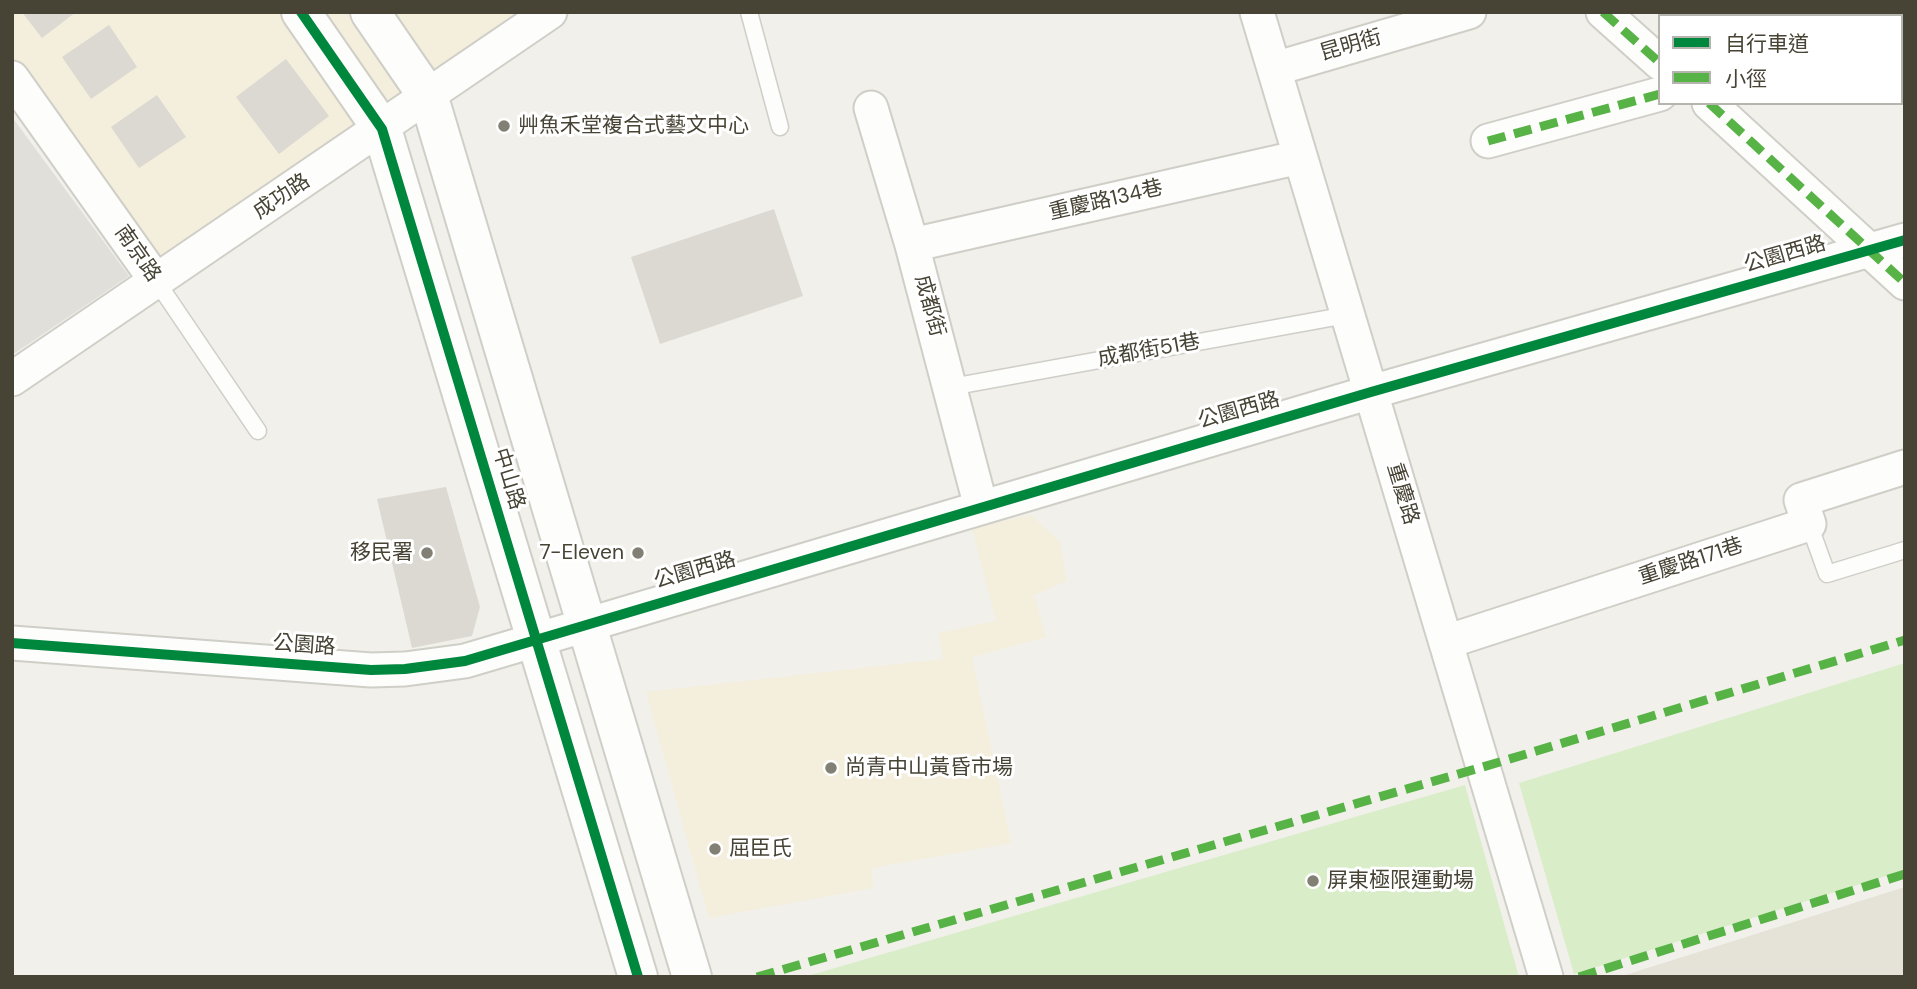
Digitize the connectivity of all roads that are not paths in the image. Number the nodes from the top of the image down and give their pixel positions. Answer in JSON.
{"nodes":[{"id":1,"x":301,"y":12,"type":"edge"},
{"id":2,"x":370,"y":12,"type":"edge"},
{"id":3,"x":550,"y":12,"type":"edge"},
{"id":4,"x":748,"y":12,"type":"edge"},
{"id":5,"x":1257,"y":12,"type":"edge"},
{"id":6,"x":1469,"y":12,"type":"edge"},
{"id":7,"x":1603,"y":12,"type":"edge"},
{"id":8,"x":1658,"y":61,"type":"edge"},
{"id":9,"x":1274,"y":69,"type":"junction"},
{"id":10,"x":12,"y":78,"type":"edge"},
{"id":11,"x":1658,"y":95,"type":"edge"},
{"id":12,"x":429,"y":98,"type":"junction"},
{"id":13,"x":1721,"y":107,"type":"edge"},
{"id":14,"x":871,"y":108,"type":"dead end"},
{"id":15,"x":780,"y":127,"type":"dead end"},
{"id":16,"x":382,"y":130,"type":"junction"},
{"id":17,"x":1488,"y":141,"type":"dead end"},
{"id":18,"x":1300,"y":157,"type":"junction"},
{"id":19,"x":1905,"y":240,"type":"edge"},
{"id":20,"x":912,"y":245,"type":"junction"},
{"id":21,"x":1871,"y":250,"type":"junction"},
{"id":22,"x":157,"y":282,"type":"junction"},
{"id":23,"x":1905,"y":283,"type":"edge"},
{"id":24,"x":1348,"y":315,"type":"junction"},
{"id":25,"x":12,"y":379,"type":"edge"},
{"id":26,"x":951,"y":387,"type":"junction"},
{"id":27,"x":1371,"y":392,"type":"junction"},
{"id":28,"x":258,"y":431,"type":"dead end"},
{"id":29,"x":1905,"y":467,"type":"edge"},
{"id":30,"x":981,"y":507,"type":"junction"},
{"id":31,"x":1808,"y":524,"type":"junction"},
{"id":32,"x":1905,"y":550,"type":"edge"},
{"id":33,"x":586,"y":624,"type":"junction"},
{"id":34,"x":536,"y":639,"type":"junction"},
{"id":35,"x":1446,"y":642,"type":"junction"},
{"id":36,"x":12,"y":643,"type":"edge"},
{"id":37,"x":638,"y":977,"type":"edge"},
{"id":38,"x":692,"y":977,"type":"edge"},
{"id":39,"x":1546,"y":977,"type":"edge"}],
"edges":[{"from":1,"to":16,"type":"street","name":"中山路"},
{"from":2,"to":12,"type":"street","name":"中山路"},
{"from":3,"to":12,"type":"street","name":"成功路"},
{"from":4,"to":15,"type":"lane"},
{"from":5,"to":9,"type":"street","name":"重慶路"},
{"from":6,"to":9,"type":"street","name":"昆明街"},
{"from":7,"to":8,"type":"street"},
{"from":9,"to":18,"type":"street","name":"重慶路"},
{"from":10,"to":22,"type":"street","name":"南京路"},
{"from":11,"to":17,"type":"street"},
{"from":12,"to":16,"type":"street","name":"成功路"},
{"from":12,"to":33,"type":"street","name":"中山路"},
{"from":13,"to":21,"type":"street"},
{"from":14,"to":20,"type":"street","name":"成都街"},
{"from":16,"to":22,"type":"street","name":"成功路"},
{"from":16,"to":34,"type":"street","name":"中山路"},
{"from":18,"to":20,"type":"street","name":"重慶路134巷"},
{"from":18,"to":24,"type":"street","name":"重慶路"},
{"from":19,"to":21,"type":"street","name":"公園西路"},
{"from":20,"to":26,"type":"street","name":"成都街"},
{"from":21,"to":23,"type":"street"},
{"from":21,"to":27,"type":"street","name":"公園西路"},
{"from":22,"to":25,"type":"street","name":"成功路"},
{"from":22,"to":28,"type":"lane","name":"南京路"},
{"from":24,"to":26,"type":"lane","name":"成都街51巷"},
{"from":24,"to":27,"type":"street","name":"重慶路"},
{"from":26,"to":30,"type":"street","name":"成都街"},
{"from":27,"to":30,"type":"street","name":"公園西路"},
{"from":27,"to":35,"type":"street","name":"重慶路"},
{"from":29,"to":31,"type":"street"},
{"from":30,"to":33,"type":"street","name":"公園西路"},
{"from":31,"to":32,"type":"lane"},
{"from":31,"to":35,"type":"street","name":"重慶路171巷"},
{"from":33,"to":34,"type":"street","name":"公園路"},
{"from":33,"to":38,"type":"street","name":"中山路"},
{"from":34,"to":36,"type":"street","name":"公園路"},
{"from":34,"to":37,"type":"street","name":"中山路"},
{"from":35,"to":39,"type":"street","name":"重慶路"}]}
